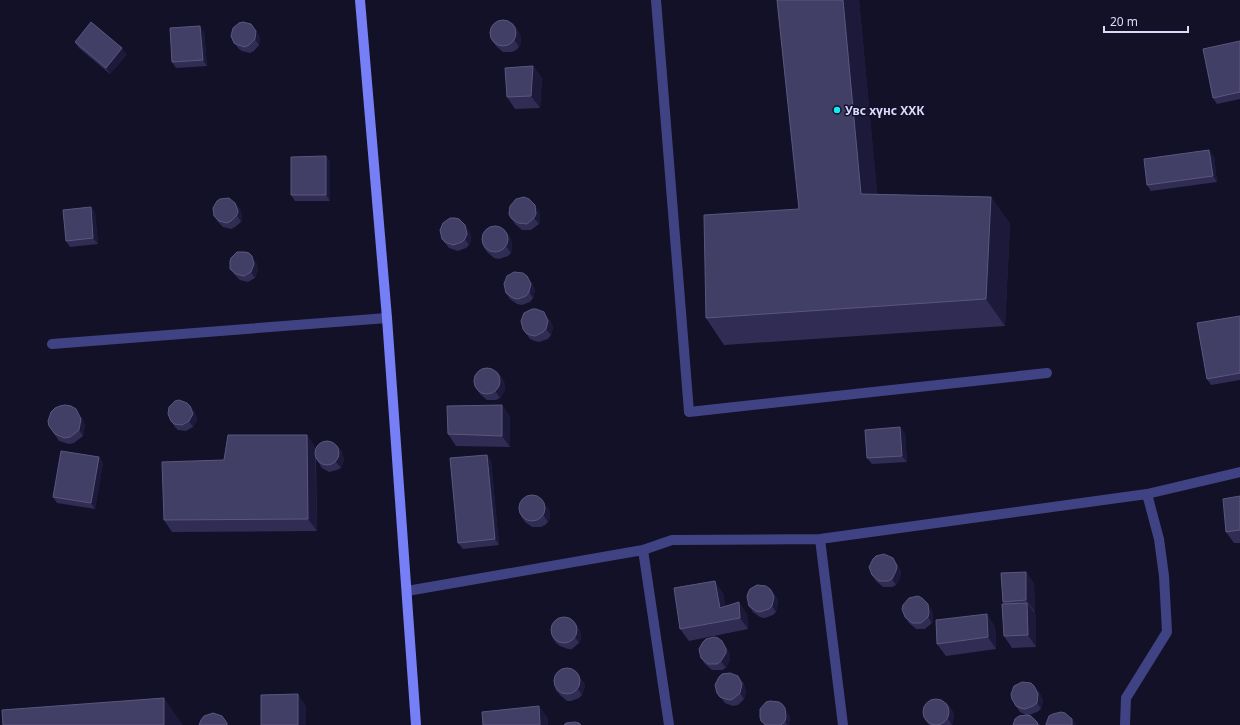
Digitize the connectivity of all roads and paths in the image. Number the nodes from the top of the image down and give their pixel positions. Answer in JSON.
{"nodes":[{"id":1,"x":360,"y":0,"type":"edge"},
{"id":2,"x":656,"y":0,"type":"edge"},
{"id":3,"x":387,"y":318,"type":"junction"},
{"id":4,"x":52,"y":344,"type":"dead end"},
{"id":5,"x":1047,"y":373,"type":"dead end"},
{"id":6,"x":1240,"y":472,"type":"edge"},
{"id":7,"x":1147,"y":494,"type":"junction"},
{"id":8,"x":820,"y":539,"type":"junction"},
{"id":9,"x":643,"y":550,"type":"junction"},
{"id":10,"x":407,"y":591,"type":"junction"},
{"id":11,"x":416,"y":725,"type":"edge"},
{"id":12,"x":669,"y":725,"type":"edge"},
{"id":13,"x":843,"y":725,"type":"edge"},
{"id":14,"x":1125,"y":725,"type":"edge"}],
"edges":[{"from":1,"to":3,"type":"street"},
{"from":2,"to":5,"type":"street"},
{"from":3,"to":4,"type":"street"},
{"from":3,"to":10,"type":"street"},
{"from":6,"to":7,"type":"street"},
{"from":7,"to":8,"type":"street"},
{"from":7,"to":14,"type":"street"},
{"from":8,"to":9,"type":"street"},
{"from":8,"to":13,"type":"street"},
{"from":9,"to":10,"type":"street"},
{"from":9,"to":12,"type":"street"},
{"from":10,"to":11,"type":"street"}]}
